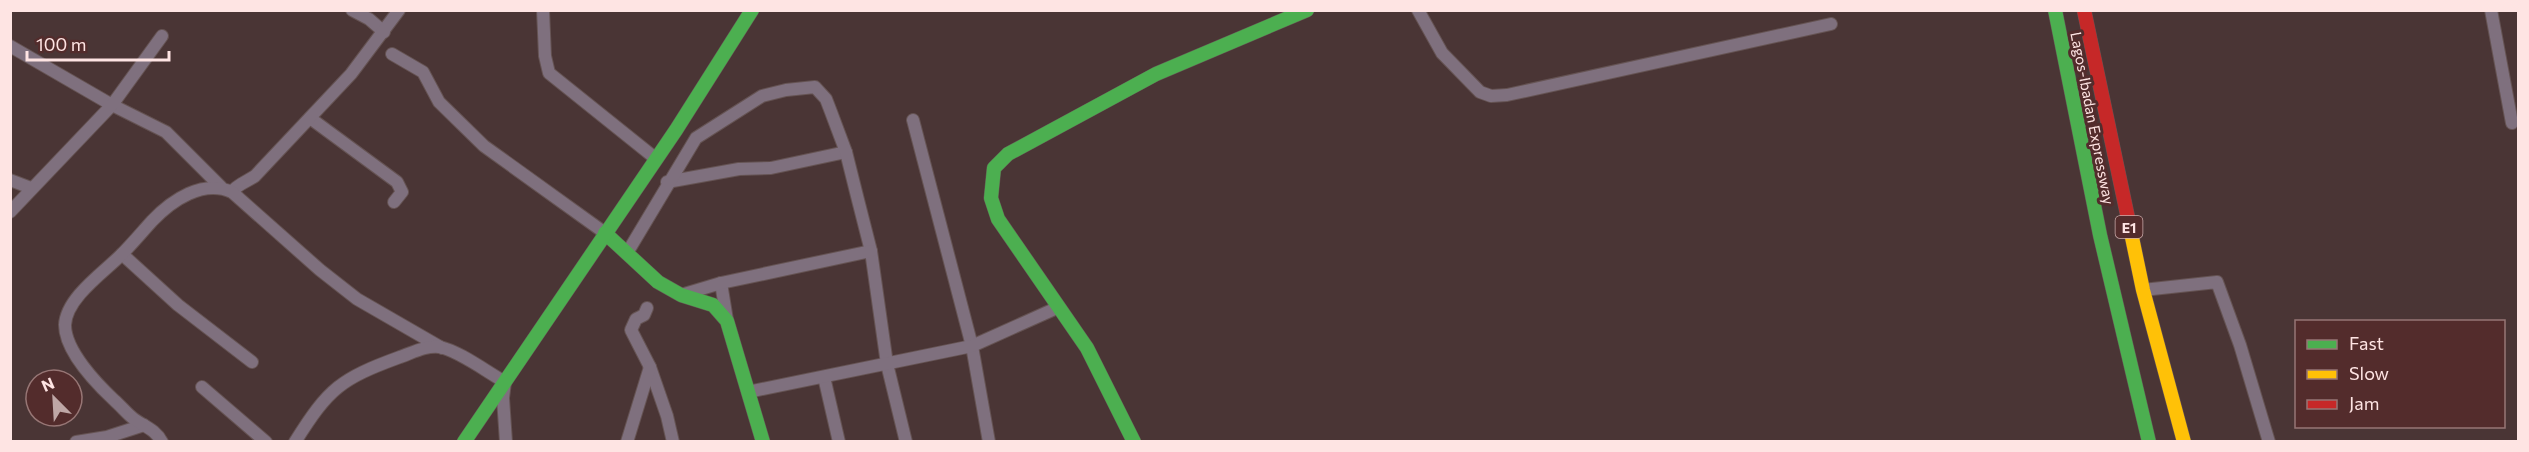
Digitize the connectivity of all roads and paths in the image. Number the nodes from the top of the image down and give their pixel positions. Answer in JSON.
{"nodes":[{"id":1,"x":352,"y":10,"type":"edge"},
{"id":2,"x":399,"y":10,"type":"edge"},
{"id":3,"x":543,"y":10,"type":"edge"},
{"id":4,"x":752,"y":10,"type":"edge"},
{"id":5,"x":1307,"y":10,"type":"edge"},
{"id":6,"x":1418,"y":10,"type":"edge"},
{"id":7,"x":2055,"y":10,"type":"edge"},
{"id":8,"x":2084,"y":10,"type":"edge"},
{"id":9,"x":2491,"y":10,"type":"edge"},
{"id":10,"x":1831,"y":24,"type":"dead end"},
{"id":11,"x":384,"y":32,"type":"junction"},
{"id":12,"x":162,"y":36,"type":"dead end"},
{"id":13,"x":10,"y":45,"type":"edge"},
{"id":14,"x":392,"y":54,"type":"dead end"},
{"id":15,"x":112,"y":105,"type":"junction"},
{"id":16,"x":309,"y":118,"type":"junction"},
{"id":17,"x":913,"y":120,"type":"dead end"},
{"id":18,"x":2512,"y":123,"type":"dead end"},
{"id":19,"x":846,"y":152,"type":"junction"},
{"id":20,"x":655,"y":158,"type":"junction"},
{"id":21,"x":10,"y":180,"type":"edge"},
{"id":22,"x":668,"y":182,"type":"junction"},
{"id":23,"x":31,"y":188,"type":"junction"},
{"id":24,"x":226,"y":189,"type":"junction"},
{"id":25,"x":393,"y":202,"type":"dead end"},
{"id":26,"x":10,"y":212,"type":"edge"},
{"id":27,"x":605,"y":233,"type":"junction"},
{"id":28,"x":871,"y":251,"type":"junction"},
{"id":29,"x":627,"y":253,"type":"junction"},
{"id":30,"x":122,"y":254,"type":"junction"},
{"id":31,"x":721,"y":283,"type":"junction"},
{"id":32,"x":2143,"y":290,"type":"junction"},
{"id":33,"x":681,"y":295,"type":"junction"},
{"id":34,"x":647,"y":308,"type":"dead end"},
{"id":35,"x":1059,"y":308,"type":"junction"},
{"id":36,"x":727,"y":321,"type":"junction"},
{"id":37,"x":972,"y":346,"type":"junction"},
{"id":38,"x":442,"y":348,"type":"junction"},
{"id":39,"x":252,"y":362,"type":"dead end"},
{"id":40,"x":887,"y":364,"type":"junction"},
{"id":41,"x":650,"y":367,"type":"junction"},
{"id":42,"x":824,"y":377,"type":"junction"},
{"id":43,"x":505,"y":382,"type":"junction"},
{"id":44,"x":202,"y":387,"type":"dead end"},
{"id":45,"x":748,"y":392,"type":"junction"},
{"id":46,"x":144,"y":425,"type":"junction"},
{"id":47,"x":76,"y":441,"type":"edge"},
{"id":48,"x":162,"y":441,"type":"edge"},
{"id":49,"x":266,"y":441,"type":"edge"},
{"id":50,"x":295,"y":441,"type":"edge"},
{"id":51,"x":464,"y":441,"type":"edge"},
{"id":52,"x":507,"y":441,"type":"edge"},
{"id":53,"x":627,"y":441,"type":"edge"},
{"id":54,"x":673,"y":441,"type":"edge"},
{"id":55,"x":763,"y":441,"type":"edge"},
{"id":56,"x":839,"y":441,"type":"edge"},
{"id":57,"x":906,"y":441,"type":"edge"},
{"id":58,"x":989,"y":441,"type":"edge"},
{"id":59,"x":1134,"y":441,"type":"edge"},
{"id":60,"x":2149,"y":441,"type":"edge"},
{"id":61,"x":2184,"y":441,"type":"edge"},
{"id":62,"x":2269,"y":441,"type":"edge"}],
"edges":[{"from":1,"to":11,"type":"street"},
{"from":2,"to":11,"type":"street"},
{"from":3,"to":20,"type":"street"},
{"from":4,"to":20,"type":"main road"},
{"from":5,"to":35,"type":"main road"},
{"from":6,"to":10,"type":"street"},
{"from":7,"to":60,"type":"main road","name":"Lagos-Ibadan Expressway","number":"E1"},
{"from":8,"to":32,"type":"main road","name":"Lagos-Ibadan Expressway","number":"E1"},
{"from":9,"to":18,"type":"street"},
{"from":11,"to":16,"type":"street"},
{"from":12,"to":15,"type":"street"},
{"from":13,"to":15,"type":"street"},
{"from":14,"to":27,"type":"street"},
{"from":15,"to":23,"type":"street"},
{"from":15,"to":24,"type":"street"},
{"from":16,"to":24,"type":"street"},
{"from":16,"to":25,"type":"street"},
{"from":17,"to":37,"type":"street"},
{"from":19,"to":22,"type":"street"},
{"from":19,"to":22,"type":"street"},
{"from":19,"to":28,"type":"street"},
{"from":20,"to":27,"type":"main road"},
{"from":21,"to":23,"type":"street"},
{"from":22,"to":29,"type":"street"},
{"from":23,"to":26,"type":"street"},
{"from":24,"to":30,"type":"street"},
{"from":24,"to":38,"type":"street"},
{"from":27,"to":29,"type":"main road"},
{"from":27,"to":43,"type":"main road"},
{"from":28,"to":31,"type":"street"},
{"from":28,"to":40,"type":"street"},
{"from":29,"to":33,"type":"main road"},
{"from":30,"to":39,"type":"street"},
{"from":30,"to":46,"type":"street"},
{"from":31,"to":33,"type":"street"},
{"from":31,"to":36,"type":"street"},
{"from":32,"to":61,"type":"main road","name":"Lagos-Ibadan Expressway","number":"E1"},
{"from":32,"to":62,"type":"street"},
{"from":33,"to":36,"type":"main road"},
{"from":34,"to":41,"type":"street"},
{"from":35,"to":37,"type":"street"},
{"from":35,"to":59,"type":"main road"},
{"from":36,"to":45,"type":"main road"},
{"from":37,"to":40,"type":"street"},
{"from":37,"to":58,"type":"street"},
{"from":38,"to":43,"type":"street"},
{"from":38,"to":50,"type":"street"},
{"from":40,"to":42,"type":"street"},
{"from":40,"to":57,"type":"street"},
{"from":41,"to":53,"type":"street"},
{"from":41,"to":54,"type":"street"},
{"from":42,"to":45,"type":"street"},
{"from":42,"to":56,"type":"street"},
{"from":43,"to":51,"type":"main road"},
{"from":43,"to":52,"type":"street"},
{"from":44,"to":49,"type":"street"},
{"from":45,"to":55,"type":"main road"},
{"from":46,"to":47,"type":"street"},
{"from":46,"to":48,"type":"street"}]}
